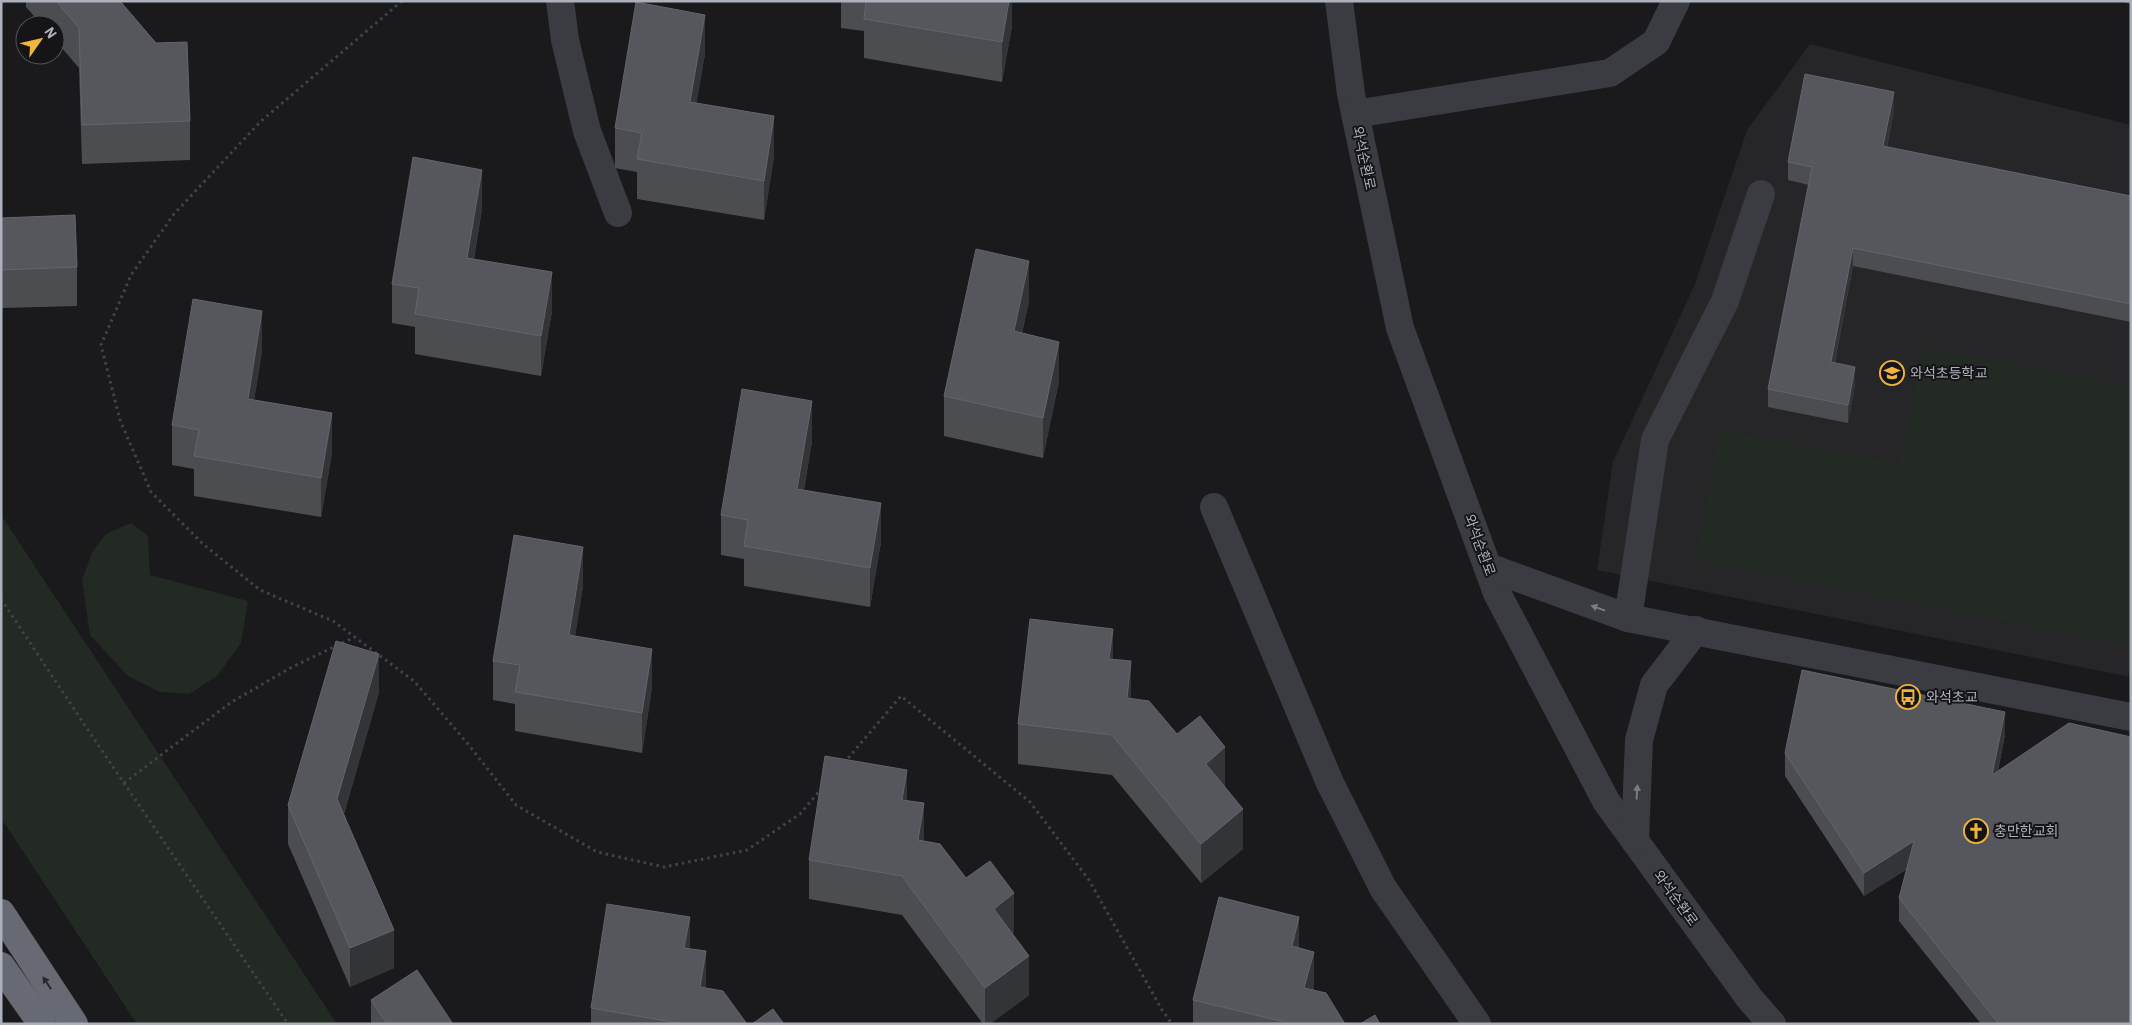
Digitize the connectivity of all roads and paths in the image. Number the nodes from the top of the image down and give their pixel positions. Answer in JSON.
{"nodes":[{"id":1,"x":402,"y":1,"type":"edge"},
{"id":2,"x":560,"y":1,"type":"edge"},
{"id":3,"x":1339,"y":1,"type":"edge"},
{"id":4,"x":1676,"y":1,"type":"edge"},
{"id":5,"x":1355,"y":114,"type":"junction"},
{"id":6,"x":1761,"y":194,"type":"dead end"},
{"id":7,"x":618,"y":213,"type":"dead end"},
{"id":8,"x":1214,"y":507,"type":"dead end"},
{"id":9,"x":1488,"y":567,"type":"junction"},
{"id":10,"x":1,"y":599,"type":"edge"},
{"id":11,"x":1628,"y":618,"type":"junction"},
{"id":12,"x":1696,"y":630,"type":"junction"},
{"id":13,"x":355,"y":636,"type":"junction"},
{"id":14,"x":2131,"y":717,"type":"edge"},
{"id":15,"x":838,"y":770,"type":"edge"},
{"id":16,"x":124,"y":783,"type":"junction"},
{"id":17,"x":825,"y":785,"type":"edge"},
{"id":18,"x":1635,"y":841,"type":"junction"},
{"id":19,"x":1,"y":913,"type":"edge"},
{"id":20,"x":1,"y":966,"type":"edge"},
{"id":21,"x":42,"y":1024,"type":"edge"},
{"id":22,"x":74,"y":1024,"type":"edge"},
{"id":23,"x":288,"y":1024,"type":"edge"},
{"id":24,"x":1172,"y":1024,"type":"edge"},
{"id":25,"x":1477,"y":1024,"type":"edge"},
{"id":26,"x":1772,"y":1024,"type":"edge"}],
"edges":[{"from":1,"to":13,"type":"path"},
{"from":2,"to":7,"type":"street"},
{"from":3,"to":5,"type":"street","name":"와석순환로"},
{"from":4,"to":5,"type":"street"},
{"from":5,"to":9,"type":"street","name":"와석순환로"},
{"from":6,"to":11,"type":"street"},
{"from":8,"to":25,"type":"street"},
{"from":11,"to":9,"type":"street","one_way":true},
{"from":9,"to":18,"type":"street","name":"와석순환로"},
{"from":10,"to":16,"type":"path"},
{"from":11,"to":12,"type":"street"},
{"from":12,"to":14,"type":"street"},
{"from":18,"to":12,"type":"street","one_way":true},
{"from":13,"to":16,"type":"path"},
{"from":13,"to":17,"type":"path"},
{"from":15,"to":24,"type":"path"},
{"from":16,"to":23,"type":"path"},
{"from":18,"to":26,"type":"street","name":"와석순환로"},
{"from":22,"to":19,"type":"highway","one_way":true},
{"from":20,"to":21,"type":"highway"}]}
